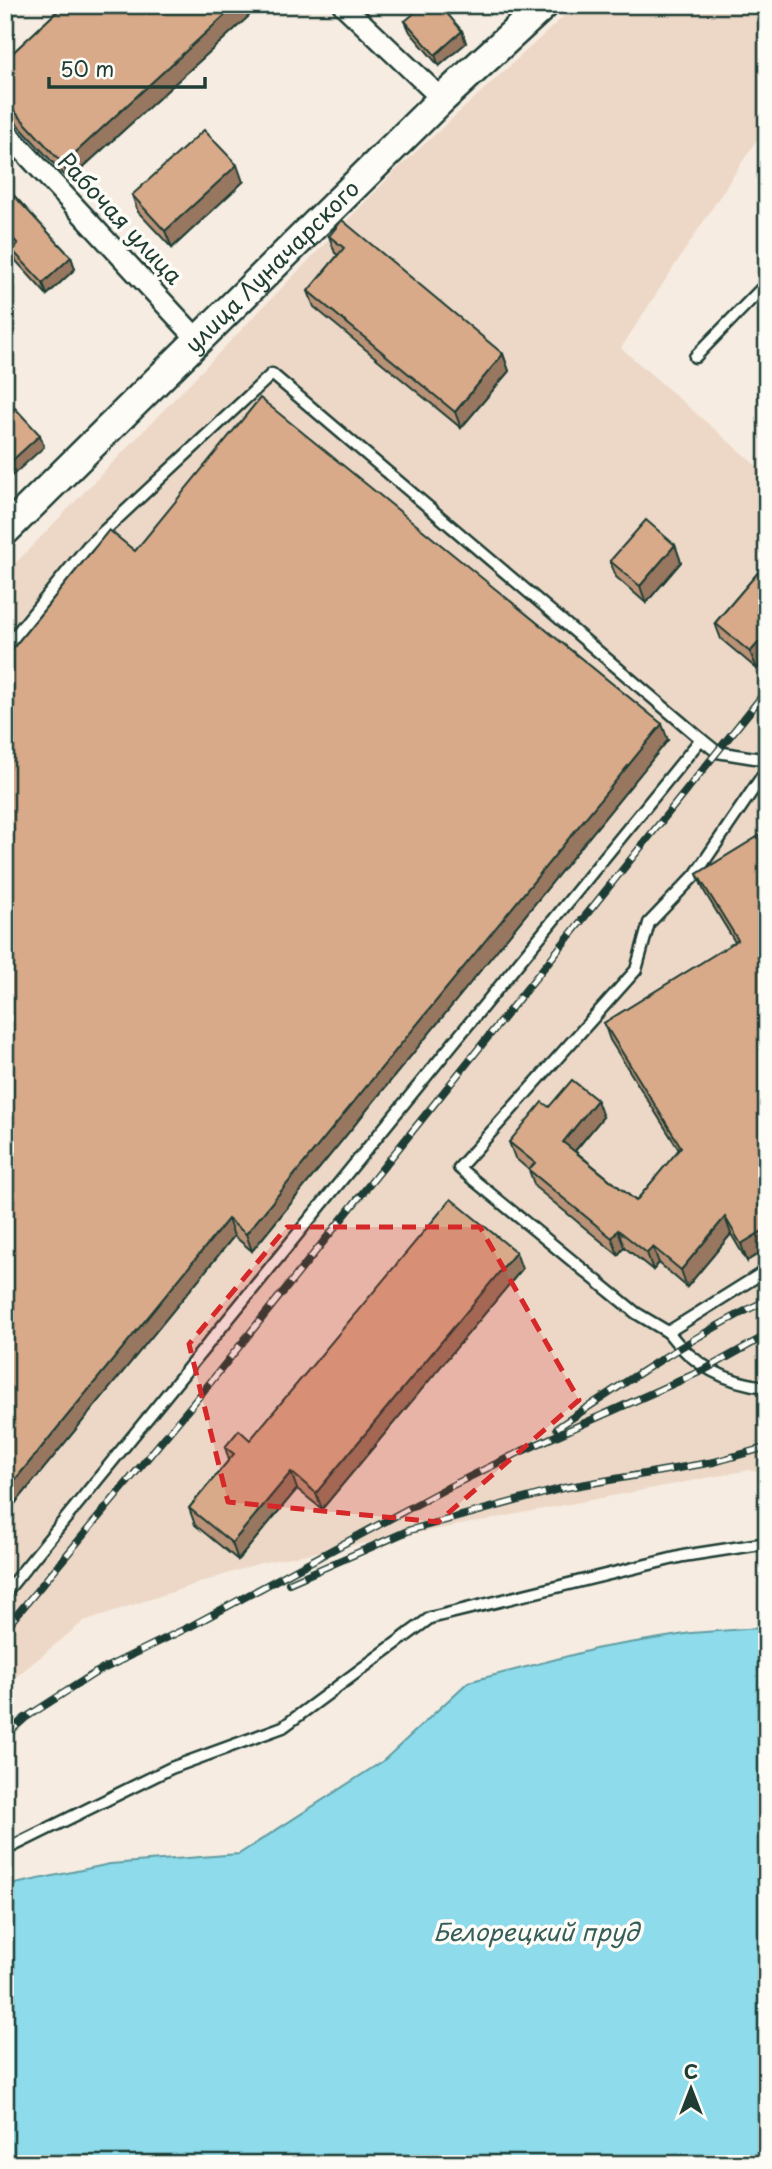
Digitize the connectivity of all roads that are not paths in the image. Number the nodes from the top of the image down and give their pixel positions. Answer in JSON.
{"nodes":[{"id":1,"x":343,"y":5,"type":"edge"},
{"id":2,"x":544,"y":5,"type":"edge"},
{"id":3,"x":442,"y":99,"type":"junction"},
{"id":4,"x":5,"y":131,"type":"edge"},
{"id":5,"x":767,"y":283,"type":"edge"},
{"id":6,"x":199,"y":341,"type":"junction"},
{"id":7,"x":695,"y":357,"type":"dead end"},
{"id":8,"x":5,"y":531,"type":"edge"},
{"id":9,"x":5,"y":648,"type":"edge"},
{"id":10,"x":701,"y":739,"type":"junction"},
{"id":11,"x":767,"y":760,"type":"edge"},
{"id":12,"x":767,"y":769,"type":"edge"},
{"id":13,"x":767,"y":1270,"type":"edge"},
{"id":14,"x":668,"y":1332,"type":"junction"},
{"id":15,"x":767,"y":1387,"type":"edge"},
{"id":16,"x":767,"y":1543,"type":"edge"},
{"id":17,"x":5,"y":1593,"type":"edge"},
{"id":18,"x":5,"y":1850,"type":"edge"}],
"edges":[{"from":1,"to":3,"type":"street"},
{"from":2,"to":3,"type":"street","name":"улица Луначарского"},
{"from":3,"to":6,"type":"street","name":"улица Луначарского"},
{"from":4,"to":6,"type":"street","name":"Рабочая улица"},
{"from":5,"to":7,"type":"lane"},
{"from":6,"to":8,"type":"street","name":"улица Луначарского"},
{"from":9,"to":10,"type":"lane"},
{"from":10,"to":11,"type":"lane"},
{"from":10,"to":17,"type":"lane"},
{"from":12,"to":14,"type":"lane"},
{"from":13,"to":14,"type":"lane"},
{"from":14,"to":15,"type":"lane"},
{"from":16,"to":18,"type":"lane"}]}
